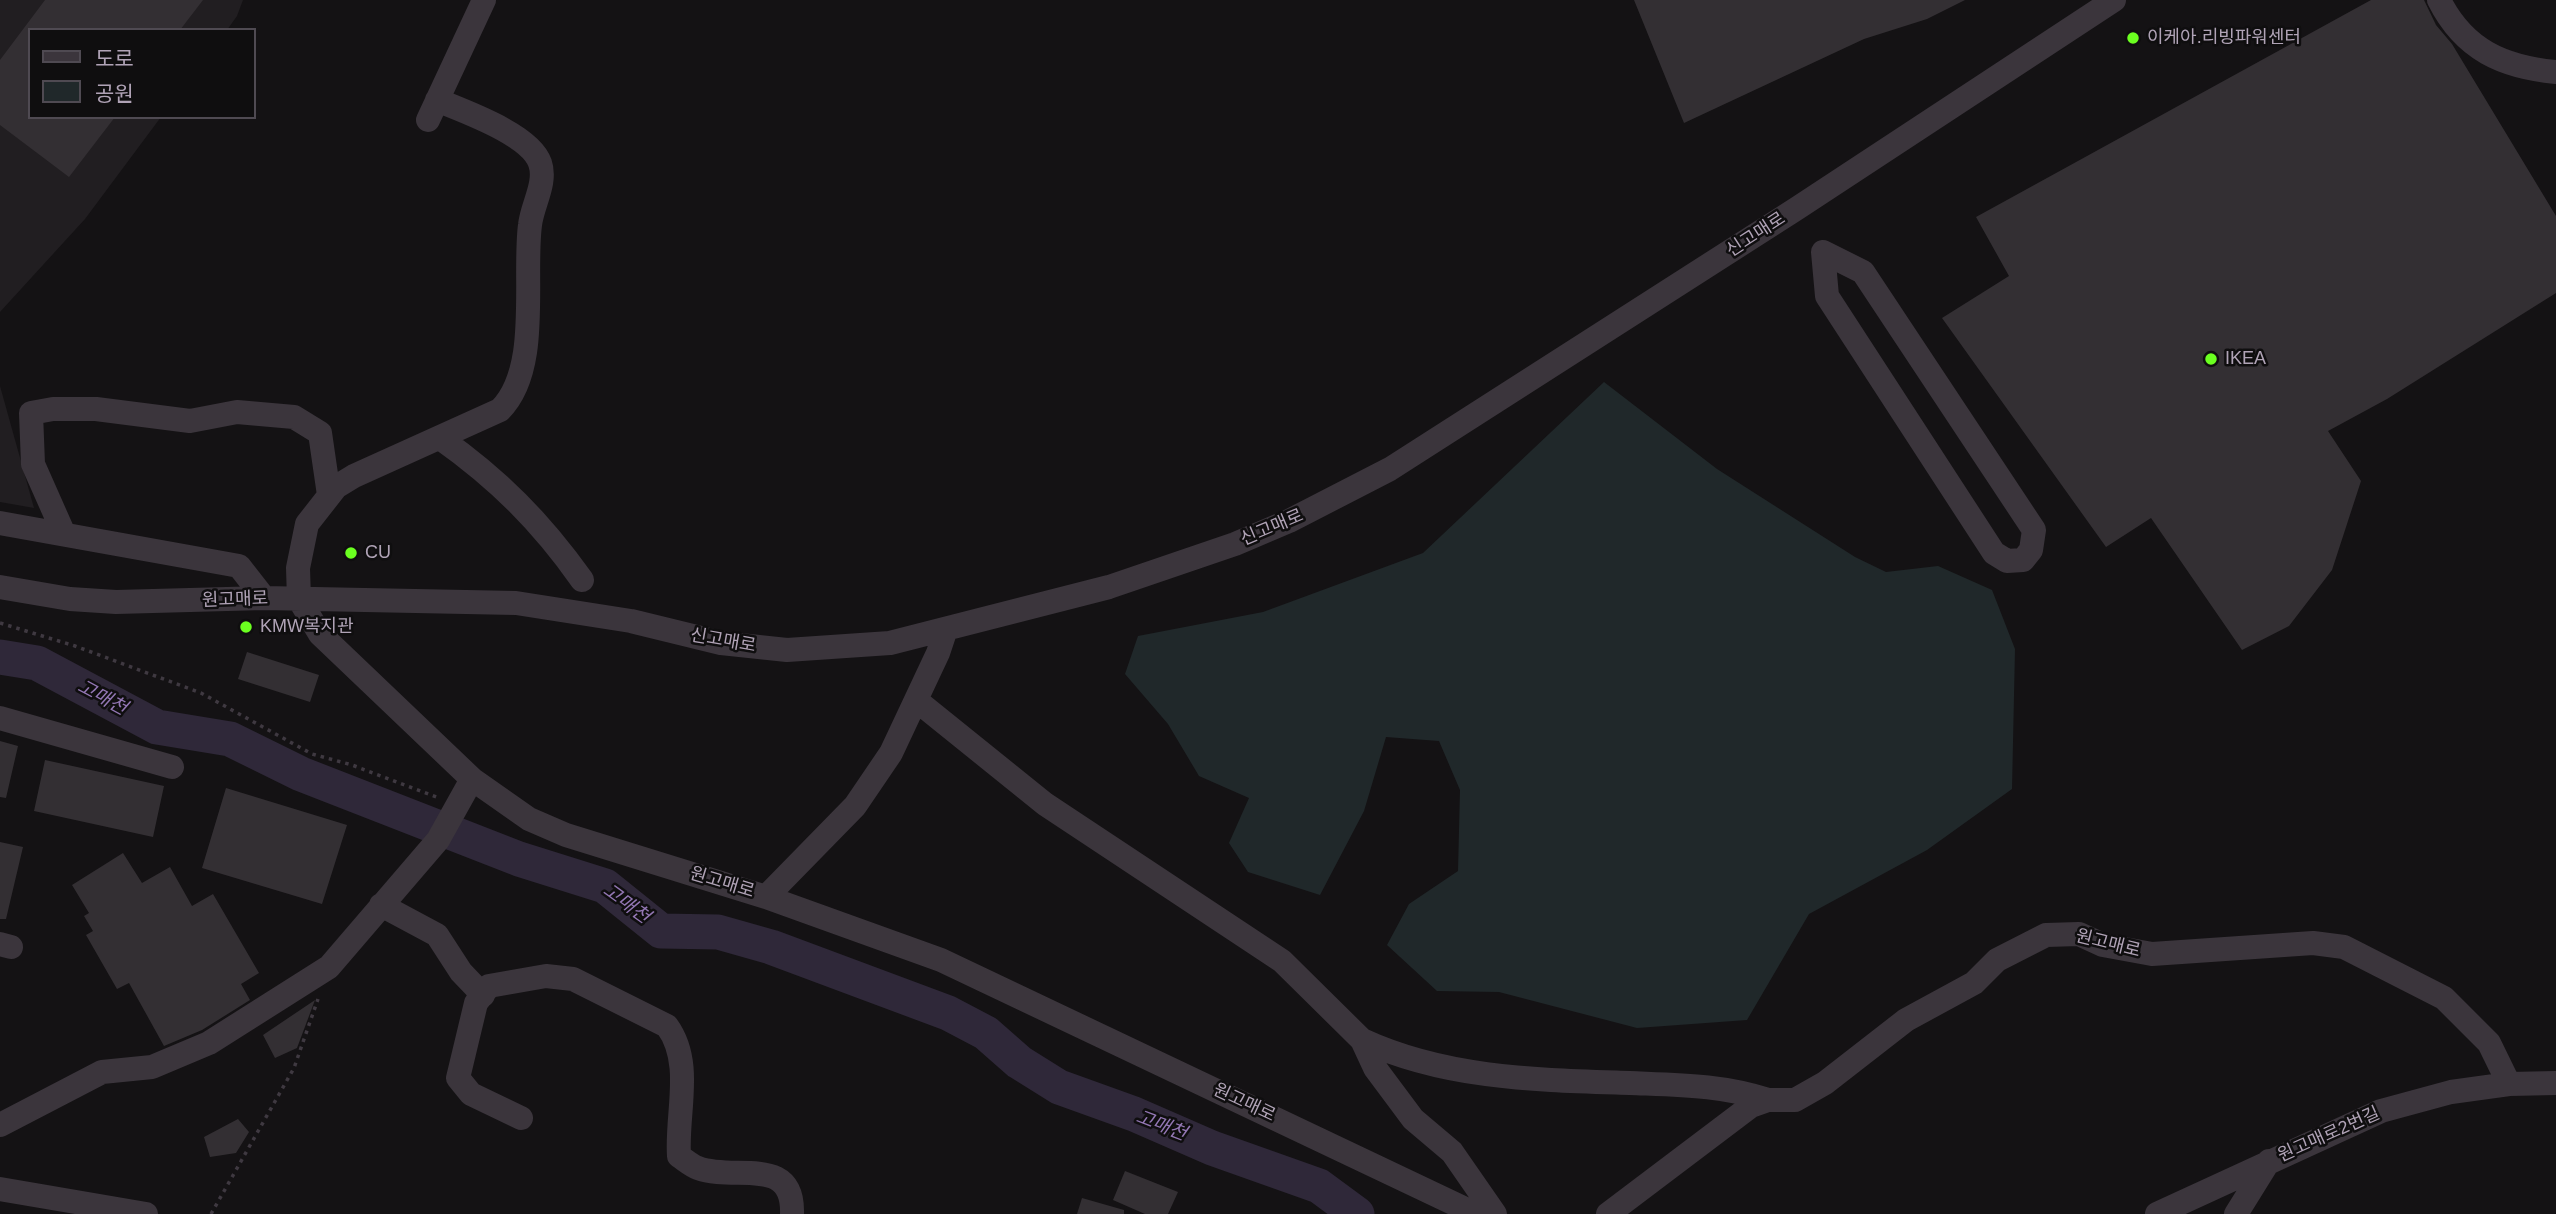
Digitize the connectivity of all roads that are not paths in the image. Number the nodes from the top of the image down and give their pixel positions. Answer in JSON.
{"nodes":[{"id":1,"x":484,"y":0,"type":"edge"},
{"id":2,"x":2114,"y":0,"type":"edge"},
{"id":3,"x":2438,"y":0,"type":"edge"},
{"id":4,"x":2556,"y":72,"type":"edge"},
{"id":5,"x":1824,"y":252,"type":"joint"},
{"id":6,"x":439,"y":438,"type":"junction"},
{"id":7,"x":329,"y":495,"type":"junction"},
{"id":8,"x":0,"y":523,"type":"edge"},
{"id":9,"x":64,"y":534,"type":"junction"},
{"id":10,"x":582,"y":580,"type":"dead end"},
{"id":11,"x":0,"y":587,"type":"edge"},
{"id":12,"x":264,"y":598,"type":"junction"},
{"id":13,"x":299,"y":599,"type":"junction"},
{"id":14,"x":946,"y":629,"type":"junction"},
{"id":15,"x":915,"y":699,"type":"junction"},
{"id":16,"x":0,"y":718,"type":"edge"},
{"id":17,"x":172,"y":767,"type":"dead end"},
{"id":18,"x":472,"y":779,"type":"junction"},
{"id":19,"x":766,"y":897,"type":"junction"},
{"id":20,"x":381,"y":905,"type":"junction"},
{"id":21,"x":483,"y":995,"type":"junction"},
{"id":22,"x":1362,"y":1040,"type":"junction"},
{"id":23,"x":2556,"y":1083,"type":"edge"},
{"id":24,"x":2510,"y":1084,"type":"junction"},
{"id":25,"x":1768,"y":1100,"type":"junction"},
{"id":26,"x":521,"y":1118,"type":"dead end"},
{"id":27,"x":0,"y":1125,"type":"edge"},
{"id":28,"x":2270,"y":1160,"type":"junction"},
{"id":29,"x":0,"y":1189,"type":"edge"},
{"id":30,"x":146,"y":1214,"type":"edge"},
{"id":31,"x":792,"y":1214,"type":"edge"},
{"id":32,"x":1476,"y":1214,"type":"edge"},
{"id":33,"x":1495,"y":1214,"type":"edge"},
{"id":34,"x":1608,"y":1214,"type":"edge"},
{"id":35,"x":2157,"y":1214,"type":"edge"},
{"id":36,"x":2236,"y":1214,"type":"edge"}],
"edges":[{"from":1,"to":6,"type":"street"},
{"from":2,"to":14,"type":"street","name":"신고매로"},
{"from":3,"to":4,"type":"street"},
{"from":5,"to":5,"type":"street"},
{"from":6,"to":7,"type":"street"},
{"from":6,"to":10,"type":"street"},
{"from":7,"to":9,"type":"street"},
{"from":7,"to":13,"type":"street"},
{"from":8,"to":9,"type":"street"},
{"from":9,"to":12,"type":"street"},
{"from":11,"to":12,"type":"street","name":"원고매로"},
{"from":12,"to":13,"type":"street","name":"원고매로"},
{"from":13,"to":14,"type":"street","name":"신고매로"},
{"from":13,"to":18,"type":"street","name":"원고매로"},
{"from":14,"to":15,"type":"street"},
{"from":15,"to":19,"type":"street"},
{"from":15,"to":22,"type":"street"},
{"from":16,"to":17,"type":"street"},
{"from":18,"to":19,"type":"street","name":"원고매로"},
{"from":18,"to":20,"type":"street"},
{"from":19,"to":32,"type":"street","name":"원고매로"},
{"from":20,"to":21,"type":"street"},
{"from":20,"to":27,"type":"street"},
{"from":21,"to":26,"type":"street"},
{"from":21,"to":31,"type":"street"},
{"from":22,"to":25,"type":"street"},
{"from":22,"to":33,"type":"street"},
{"from":23,"to":24,"type":"street"},
{"from":24,"to":25,"type":"street","name":"원고매로"},
{"from":24,"to":28,"type":"street","name":"원고매로2번길"},
{"from":25,"to":34,"type":"street","name":"원고매로"},
{"from":28,"to":35,"type":"street","name":"원고매로2번길"},
{"from":28,"to":36,"type":"street"},
{"from":29,"to":30,"type":"street"}]}
